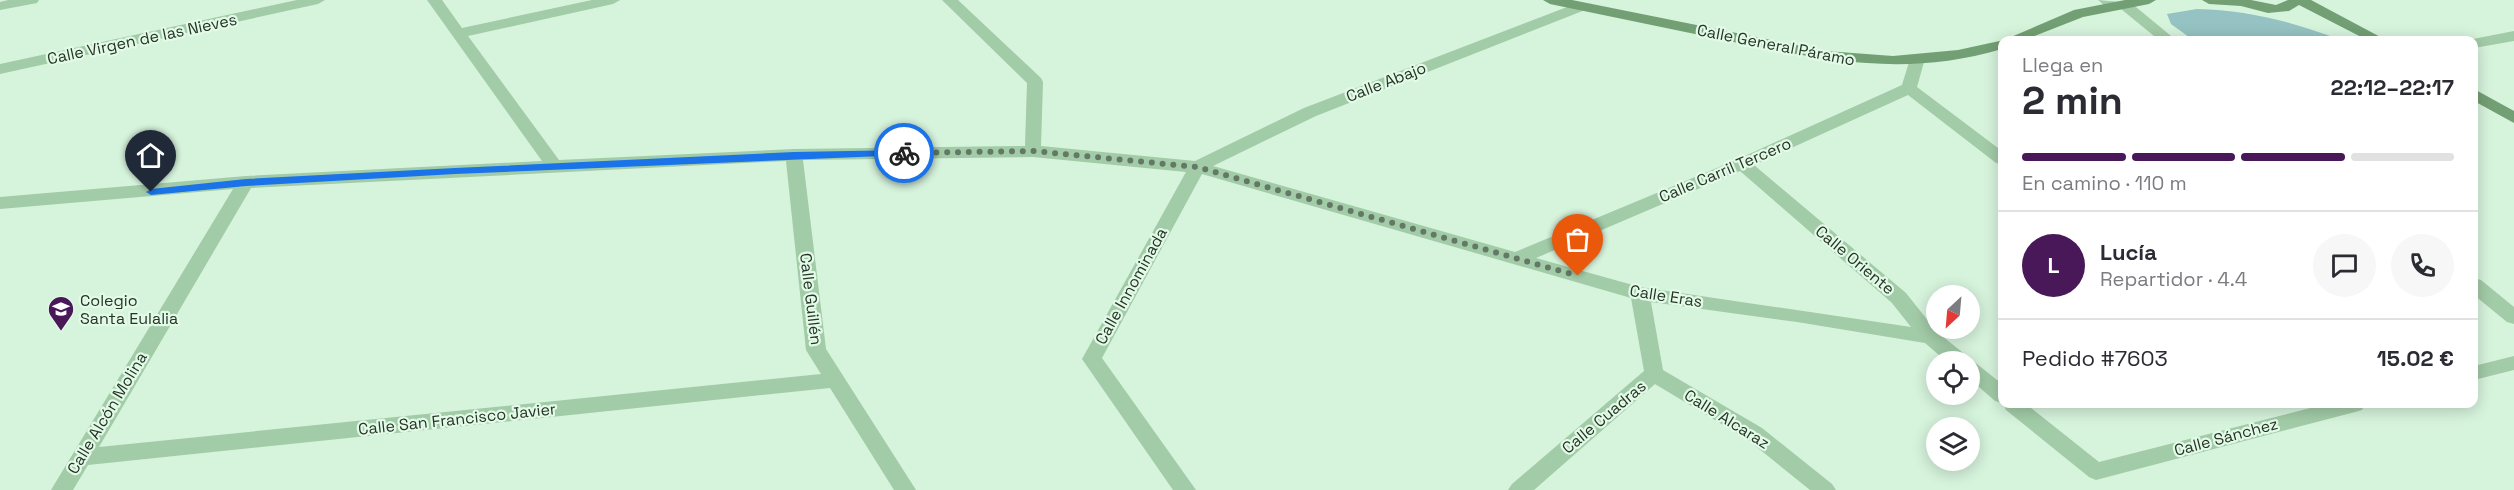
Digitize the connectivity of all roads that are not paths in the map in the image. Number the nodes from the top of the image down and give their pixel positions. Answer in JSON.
{"nodes":[{"id":1,"x":32,"y":0,"type":"edge"},
{"id":2,"x":318,"y":0,"type":"edge"},
{"id":3,"x":434,"y":0,"type":"edge"},
{"id":4,"x":612,"y":0,"type":"edge"},
{"id":5,"x":949,"y":0,"type":"edge"},
{"id":6,"x":1550,"y":0,"type":"edge"},
{"id":7,"x":2149,"y":0,"type":"edge"},
{"id":8,"x":2209,"y":0,"type":"edge"},
{"id":9,"x":2298,"y":0,"type":"edge"},
{"id":10,"x":2240,"y":1,"type":"edge"},
{"id":11,"x":2116,"y":4,"type":"edge"},
{"id":12,"x":0,"y":6,"type":"edge"},
{"id":13,"x":1580,"y":7,"type":"junction"},
{"id":14,"x":459,"y":33,"type":"junction"},
{"id":15,"x":2022,"y":36,"type":"edge"},
{"id":16,"x":2162,"y":36,"type":"edge"},
{"id":17,"x":2370,"y":36,"type":"edge"},
{"id":18,"x":2514,"y":36,"type":"edge"},
{"id":19,"x":2478,"y":42,"type":"edge"},
{"id":20,"x":1998,"y":45,"type":"edge"},
{"id":21,"x":1916,"y":62,"type":"junction"},
{"id":22,"x":0,"y":69,"type":"edge"},
{"id":23,"x":1909,"y":88,"type":"junction"},
{"id":24,"x":2478,"y":96,"type":"edge"},
{"id":25,"x":2514,"y":118,"type":"edge"},
{"id":26,"x":1033,"y":151,"type":"junction"},
{"id":27,"x":794,"y":155,"type":"junction"},
{"id":28,"x":1998,"y":156,"type":"edge"},
{"id":29,"x":1742,"y":164,"type":"junction"},
{"id":30,"x":554,"y":166,"type":"junction"},
{"id":31,"x":1197,"y":167,"type":"junction"},
{"id":32,"x":246,"y":182,"type":"junction"},
{"id":33,"x":0,"y":203,"type":"edge"},
{"id":34,"x":1515,"y":259,"type":"junction"},
{"id":35,"x":2478,"y":288,"type":"edge"},
{"id":36,"x":1640,"y":294,"type":"junction"},
{"id":37,"x":2514,"y":317,"type":"edge"},
{"id":38,"x":1926,"y":332,"type":"edge"},
{"id":39,"x":1926,"y":336,"type":"edge"},
{"id":40,"x":1932,"y":339,"type":"edge"},
{"id":41,"x":1947,"y":351,"type":"edge"},
{"id":42,"x":2514,"y":363,"type":"edge"},
{"id":43,"x":2478,"y":372,"type":"edge"},
{"id":44,"x":1654,"y":374,"type":"junction"},
{"id":45,"x":1980,"y":376,"type":"edge"},
{"id":46,"x":835,"y":380,"type":"junction"},
{"id":47,"x":1998,"y":392,"type":"edge"},
{"id":48,"x":2018,"y":408,"type":"edge"},
{"id":49,"x":2323,"y":408,"type":"edge"},
{"id":50,"x":80,"y":458,"type":"junction"},
{"id":51,"x":62,"y":490,"type":"edge"},
{"id":52,"x":905,"y":490,"type":"edge"},
{"id":53,"x":1185,"y":490,"type":"edge"},
{"id":54,"x":1519,"y":490,"type":"edge"},
{"id":55,"x":1825,"y":490,"type":"edge"}],
"edges":[{"from":1,"to":12,"type":"street"},
{"from":2,"to":22,"type":"street","name":"Calle Virgen de las Nieves"},
{"from":3,"to":14,"type":"street"},
{"from":4,"to":14,"type":"street"},
{"from":5,"to":26,"type":"street"},
{"from":6,"to":13,"type":"street","name":"Calle General Páramo"},
{"from":7,"to":11,"type":"street"},
{"from":8,"to":10,"type":"street"},
{"from":9,"to":10,"type":"street"},
{"from":9,"to":17,"type":"street"},
{"from":11,"to":15,"type":"street"},
{"from":11,"to":16,"type":"street"},
{"from":13,"to":21,"type":"street","name":"Calle General Páramo"},
{"from":13,"to":31,"type":"street","name":"Calle Abajo"},
{"from":14,"to":30,"type":"street"},
{"from":18,"to":19,"type":"street"},
{"from":20,"to":21,"type":"street","name":"Calle General Páramo"},
{"from":21,"to":23,"type":"street"},
{"from":23,"to":28,"type":"street"},
{"from":23,"to":29,"type":"street","name":"Calle Carril Tercero"},
{"from":24,"to":25,"type":"street"},
{"from":26,"to":27,"type":"street","name":"Calle Eras"},
{"from":26,"to":31,"type":"street","name":"Calle Eras"},
{"from":27,"to":30,"type":"street","name":"Calle Eras"},
{"from":27,"to":46,"type":"street","name":"Calle Guillén"},
{"from":29,"to":34,"type":"street","name":"Calle Carril Tercero"},
{"from":29,"to":38,"type":"street","name":"Calle Oriente"},
{"from":30,"to":32,"type":"street","name":"Calle Eras"},
{"from":31,"to":34,"type":"street","name":"Calle Eras"},
{"from":31,"to":53,"type":"street","name":"Calle Innominada"},
{"from":32,"to":33,"type":"street","name":"Calle Eras"},
{"from":32,"to":50,"type":"street","name":"Calle Alcón Molina"},
{"from":34,"to":36,"type":"street","name":"Calle Eras"},
{"from":35,"to":37,"type":"street"},
{"from":36,"to":39,"type":"street","name":"Calle Eras"},
{"from":36,"to":44,"type":"street","name":"Calle Cuadras"},
{"from":40,"to":41,"type":"street","name":"Calle Oriente"},
{"from":42,"to":43,"type":"street"},
{"from":44,"to":54,"type":"street","name":"Calle Cuadras"},
{"from":44,"to":55,"type":"street","name":"Calle Alcaraz"},
{"from":45,"to":47,"type":"street"},
{"from":46,"to":50,"type":"street","name":"Calle San Francisco Javier"},
{"from":46,"to":52,"type":"street","name":"Calle Guillén"},
{"from":48,"to":49,"type":"street","name":"Calle Sánchez"},
{"from":50,"to":51,"type":"street","name":"Calle Alcón Molina"}]}
